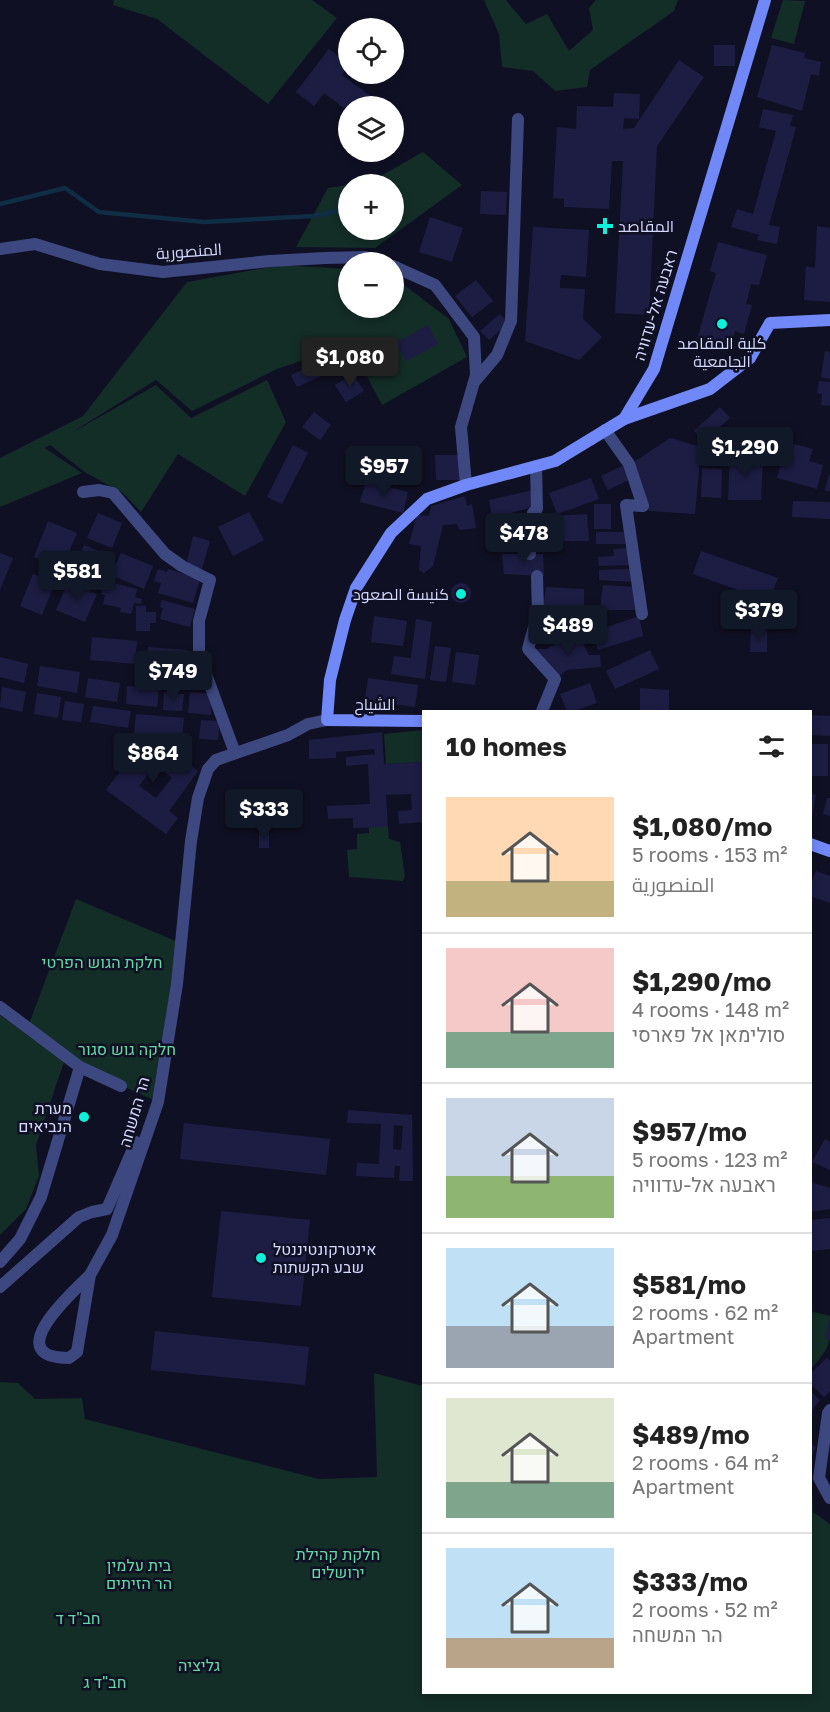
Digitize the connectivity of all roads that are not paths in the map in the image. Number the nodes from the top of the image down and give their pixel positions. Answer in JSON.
{"nodes":[{"id":1,"x":765,"y":0,"type":"edge"},
{"id":2,"x":518,"y":119,"type":"dead end"},
{"id":3,"x":0,"y":249,"type":"edge"},
{"id":4,"x":338,"y":258,"type":"edge"},
{"id":5,"x":404,"y":271,"type":"edge"},
{"id":6,"x":830,"y":320,"type":"edge"},
{"id":7,"x":474,"y":381,"type":"junction"},
{"id":8,"x":624,"y":419,"type":"junction"},
{"id":9,"x":605,"y":430,"type":"junction"},
{"id":10,"x":536,"y":466,"type":"junction"},
{"id":11,"x":466,"y":485,"type":"junction"},
{"id":12,"x":83,"y":492,"type":"dead end"},
{"id":13,"x":530,"y":554,"type":"dead end"},
{"id":14,"x":537,"y":576,"type":"dead end"},
{"id":15,"x":642,"y":614,"type":"dead end"},
{"id":16,"x":542,"y":710,"type":"edge"},
{"id":17,"x":327,"y":720,"type":"junction"},
{"id":18,"x":422,"y":721,"type":"edge"},
{"id":19,"x":235,"y":753,"type":"junction"},
{"id":20,"x":812,"y":845,"type":"edge"},
{"id":21,"x":830,"y":852,"type":"edge"},
{"id":22,"x":0,"y":1007,"type":"edge"},
{"id":23,"x":80,"y":1067,"type":"junction"},
{"id":24,"x":120,"y":1086,"type":"dead end"},
{"id":25,"x":158,"y":1102,"type":"junction"},
{"id":26,"x":0,"y":1262,"type":"edge"},
{"id":27,"x":90,"y":1275,"type":"junction"},
{"id":28,"x":0,"y":1287,"type":"edge"},
{"id":29,"x":830,"y":1410,"type":"edge"},
{"id":30,"x":830,"y":1498,"type":"edge"}],
"edges":[{"from":1,"to":8,"type":"street","name":"ראבעה אל-עדוויה"},
{"from":2,"to":7,"type":"street"},
{"from":3,"to":4,"type":"street","name":"المنصورية"},
{"from":5,"to":7,"type":"street"},
{"from":6,"to":8,"type":"street"},
{"from":7,"to":11,"type":"street"},
{"from":8,"to":9,"type":"street","name":"ראבעה אל-עדוויה"},
{"from":9,"to":10,"type":"street","name":"ראבעה אל-עדוויה"},
{"from":9,"to":15,"type":"street"},
{"from":10,"to":11,"type":"street","name":"ראבעה אל-עדוויה"},
{"from":10,"to":13,"type":"street"},
{"from":11,"to":17,"type":"street","name":"ראבעה אל-עדוויה"},
{"from":12,"to":19,"type":"street"},
{"from":14,"to":16,"type":"street"},
{"from":17,"to":18,"type":"street","name":"الشياح"},
{"from":17,"to":19,"type":"street"},
{"from":19,"to":25,"type":"street","name":"הר המשחה"},
{"from":20,"to":21,"type":"street"},
{"from":22,"to":23,"type":"street"},
{"from":23,"to":24,"type":"street"},
{"from":23,"to":26,"type":"street"},
{"from":25,"to":27,"type":"street","name":"הר המשחה"},
{"from":25,"to":28,"type":"street"},
{"from":27,"to":27,"type":"street","name":"הר המשחה"},
{"from":29,"to":30,"type":"street"}]}
